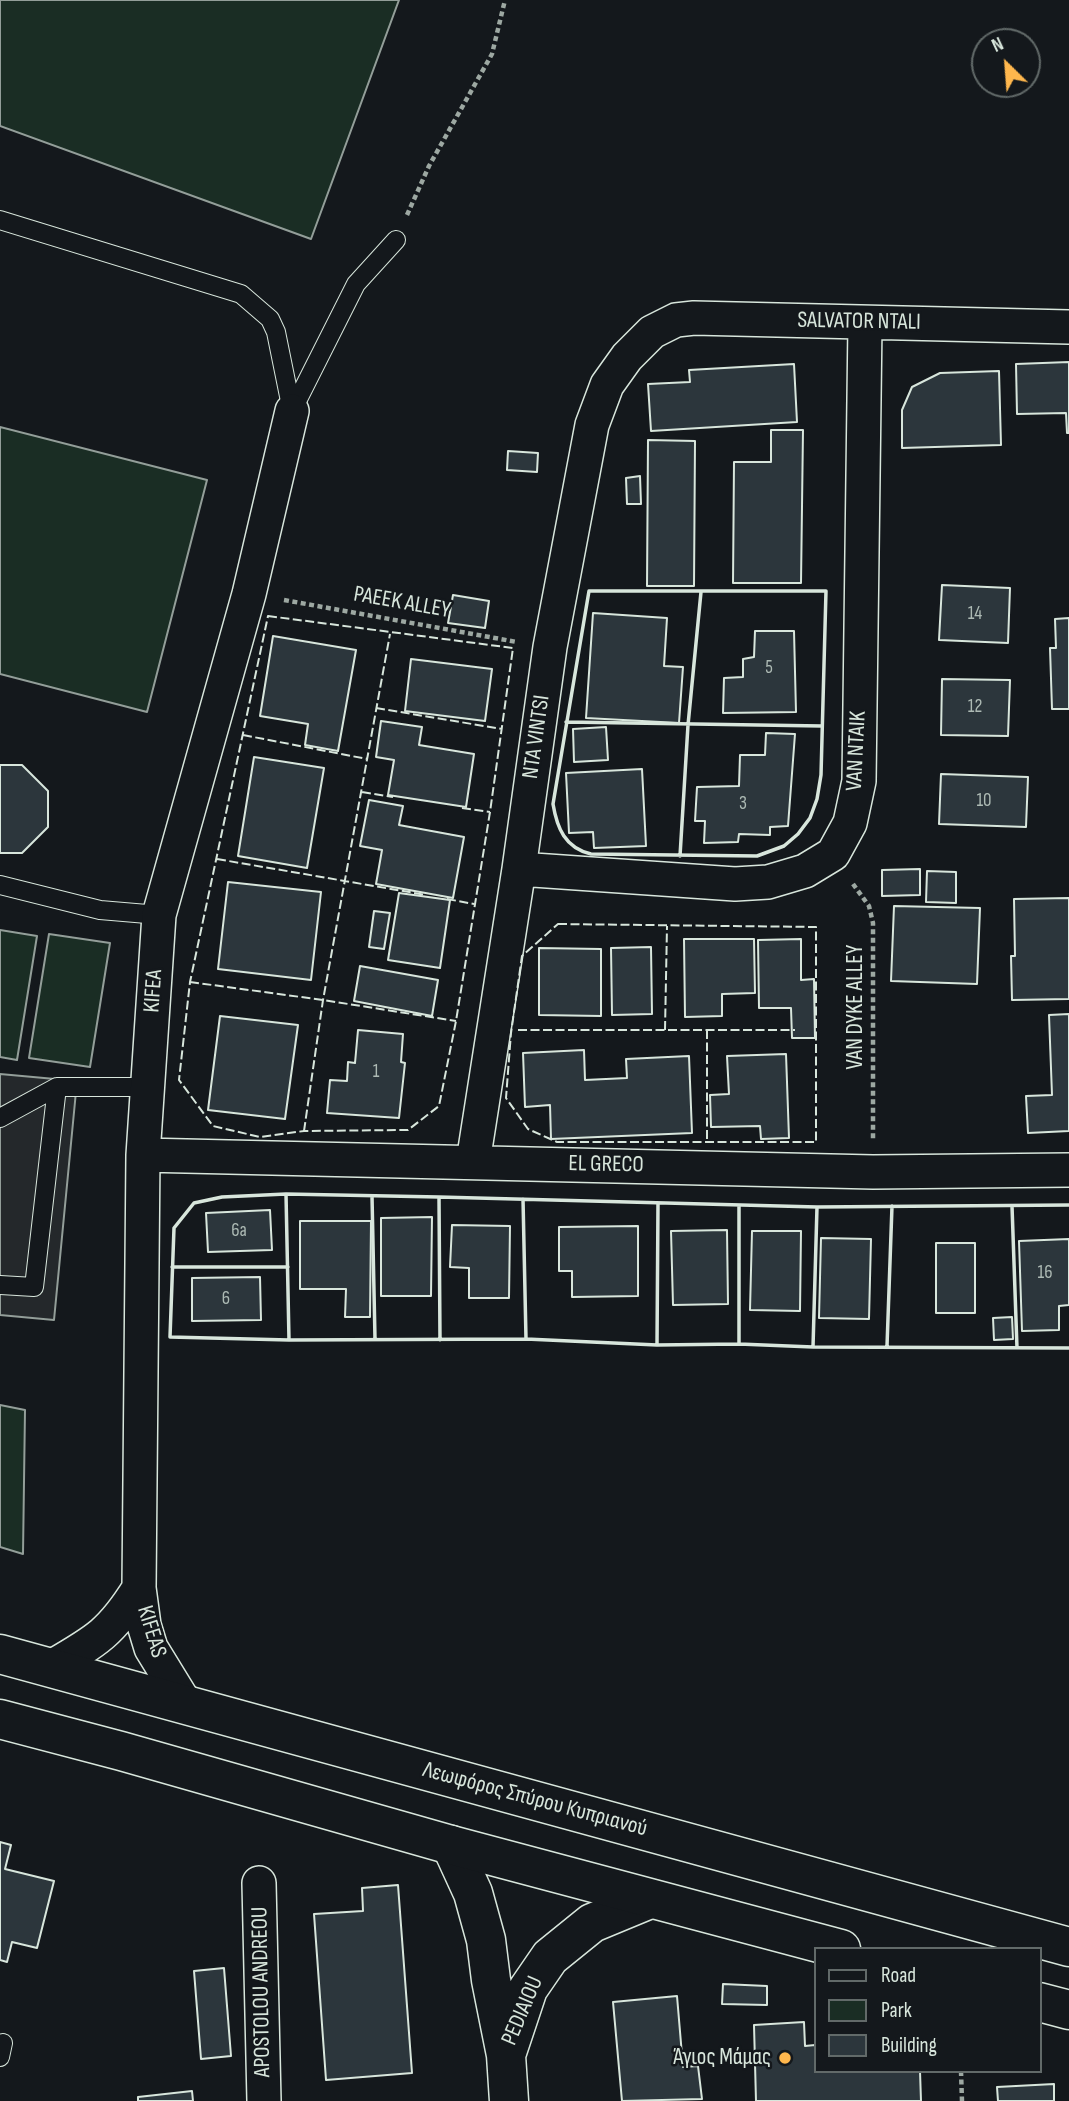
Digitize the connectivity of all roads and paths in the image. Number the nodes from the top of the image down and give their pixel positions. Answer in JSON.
{"nodes":[{"id":1,"x":505,"y":0,"type":"edge"},
{"id":2,"x":0,"y":220,"type":"edge"},
{"id":3,"x":396,"y":240,"type":"joint"},
{"id":4,"x":864,"y":323,"type":"junction"},
{"id":5,"x":1069,"y":327,"type":"edge"},
{"id":6,"x":652,"y":332,"type":"joint"},
{"id":7,"x":292,"y":411,"type":"junction"},
{"id":8,"x":249,"y":594,"type":"junction"},
{"id":9,"x":550,"y":647,"type":"junction"},
{"id":10,"x":833,"y":854,"type":"junction"},
{"id":11,"x":519,"y":869,"type":"junction"},
{"id":12,"x":0,"y":885,"type":"edge"},
{"id":13,"x":159,"y":915,"type":"junction"},
{"id":14,"x":57,"y":1087,"type":"junction"},
{"id":15,"x":147,"y":1087,"type":"junction"},
{"id":16,"x":0,"y":1118,"type":"edge"},
{"id":17,"x":143,"y":1155,"type":"junction"},
{"id":18,"x":473,"y":1162,"type":"junction"},
{"id":19,"x":1069,"y":1170,"type":"edge"},
{"id":20,"x":873,"y":1171,"type":"junction"},
{"id":21,"x":0,"y":1285,"type":"edge"},
{"id":22,"x":139,"y":1588,"type":"junction"},
{"id":23,"x":0,"y":1654,"type":"edge"},
{"id":24,"x":51,"y":1667,"type":"junction"},
{"id":25,"x":186,"y":1705,"type":"junction"},
{"id":26,"x":0,"y":1719,"type":"edge"},
{"id":27,"x":451,"y":1845,"type":"junction"},
{"id":28,"x":260,"y":1883,"type":"dead end"},
{"id":29,"x":650,"y":1899,"type":"junction"},
{"id":30,"x":833,"y":1947,"type":"edge"},
{"id":31,"x":1069,"y":1947,"type":"edge"},
{"id":32,"x":1041,"y":2003,"type":"edge"},
{"id":33,"x":1069,"y":2010,"type":"edge"},
{"id":34,"x":506,"y":2055,"type":"junction"},
{"id":35,"x":961,"y":2073,"type":"edge"},
{"id":36,"x":264,"y":2101,"type":"edge"},
{"id":37,"x":509,"y":2101,"type":"edge"},
{"id":38,"x":962,"y":2101,"type":"edge"}],
"edges":[{"from":1,"to":3,"type":"path"},
{"from":2,"to":7,"type":"lane"},
{"from":3,"to":7,"type":"lane"},
{"from":4,"to":5,"type":"street","name":"SALVATOR NTALI"},
{"from":4,"to":6,"type":"street","name":"SALVATOR NTALI"},
{"from":4,"to":10,"type":"street","name":"VAN NTAIK"},
{"from":6,"to":9,"type":"street","name":"NTA VINTSI"},
{"from":7,"to":8,"type":"street","name":"KIFEA"},
{"from":8,"to":9,"type":"path","name":"PAEEK ALLEY"},
{"from":8,"to":13,"type":"street","name":"KIFEA"},
{"from":9,"to":11,"type":"street","name":"NTA VINTSI"},
{"from":10,"to":11,"type":"street"},
{"from":10,"to":20,"type":"path","name":"VAN DYKE ALLEY"},
{"from":11,"to":18,"type":"street","name":"NTA VINTSI"},
{"from":12,"to":13,"type":"lane"},
{"from":13,"to":15,"type":"street","name":"KIFEA"},
{"from":14,"to":15,"type":"lane"},
{"from":14,"to":16,"type":"lane"},
{"from":14,"to":21,"type":"lane"},
{"from":15,"to":17,"type":"street","name":"KIFEA"},
{"from":17,"to":18,"type":"street","name":"EL GRECO"},
{"from":17,"to":22,"type":"street","name":"KIFEA"},
{"from":18,"to":20,"type":"street","name":"EL GRECO"},
{"from":19,"to":20,"type":"street","name":"EL GRECO"},
{"from":22,"to":24,"type":"street","name":"KIFEAS"},
{"from":22,"to":25,"type":"street","name":"KIFEAS"},
{"from":23,"to":24,"type":"main road","name":"Λεωφόρος Σπύρου Κυπριανού"},
{"from":24,"to":25,"type":"main road","name":"Λεωφόρος Σπύρου Κυπριανού"},
{"from":25,"to":31,"type":"main road","name":"Λεωφόρος Σπύρου Κυπριανού"},
{"from":26,"to":27,"type":"main road"},
{"from":27,"to":29,"type":"main road"},
{"from":27,"to":34,"type":"main road","name":"PEDIAIOU"},
{"from":28,"to":36,"type":"street","name":"APOSTOLOU ANDREOU"},
{"from":29,"to":30,"type":"main road"},
{"from":29,"to":34,"type":"main road","name":"PEDIAIOU"},
{"from":32,"to":33,"type":"main road"},
{"from":34,"to":37,"type":"main road"},
{"from":35,"to":38,"type":"path"}]}
